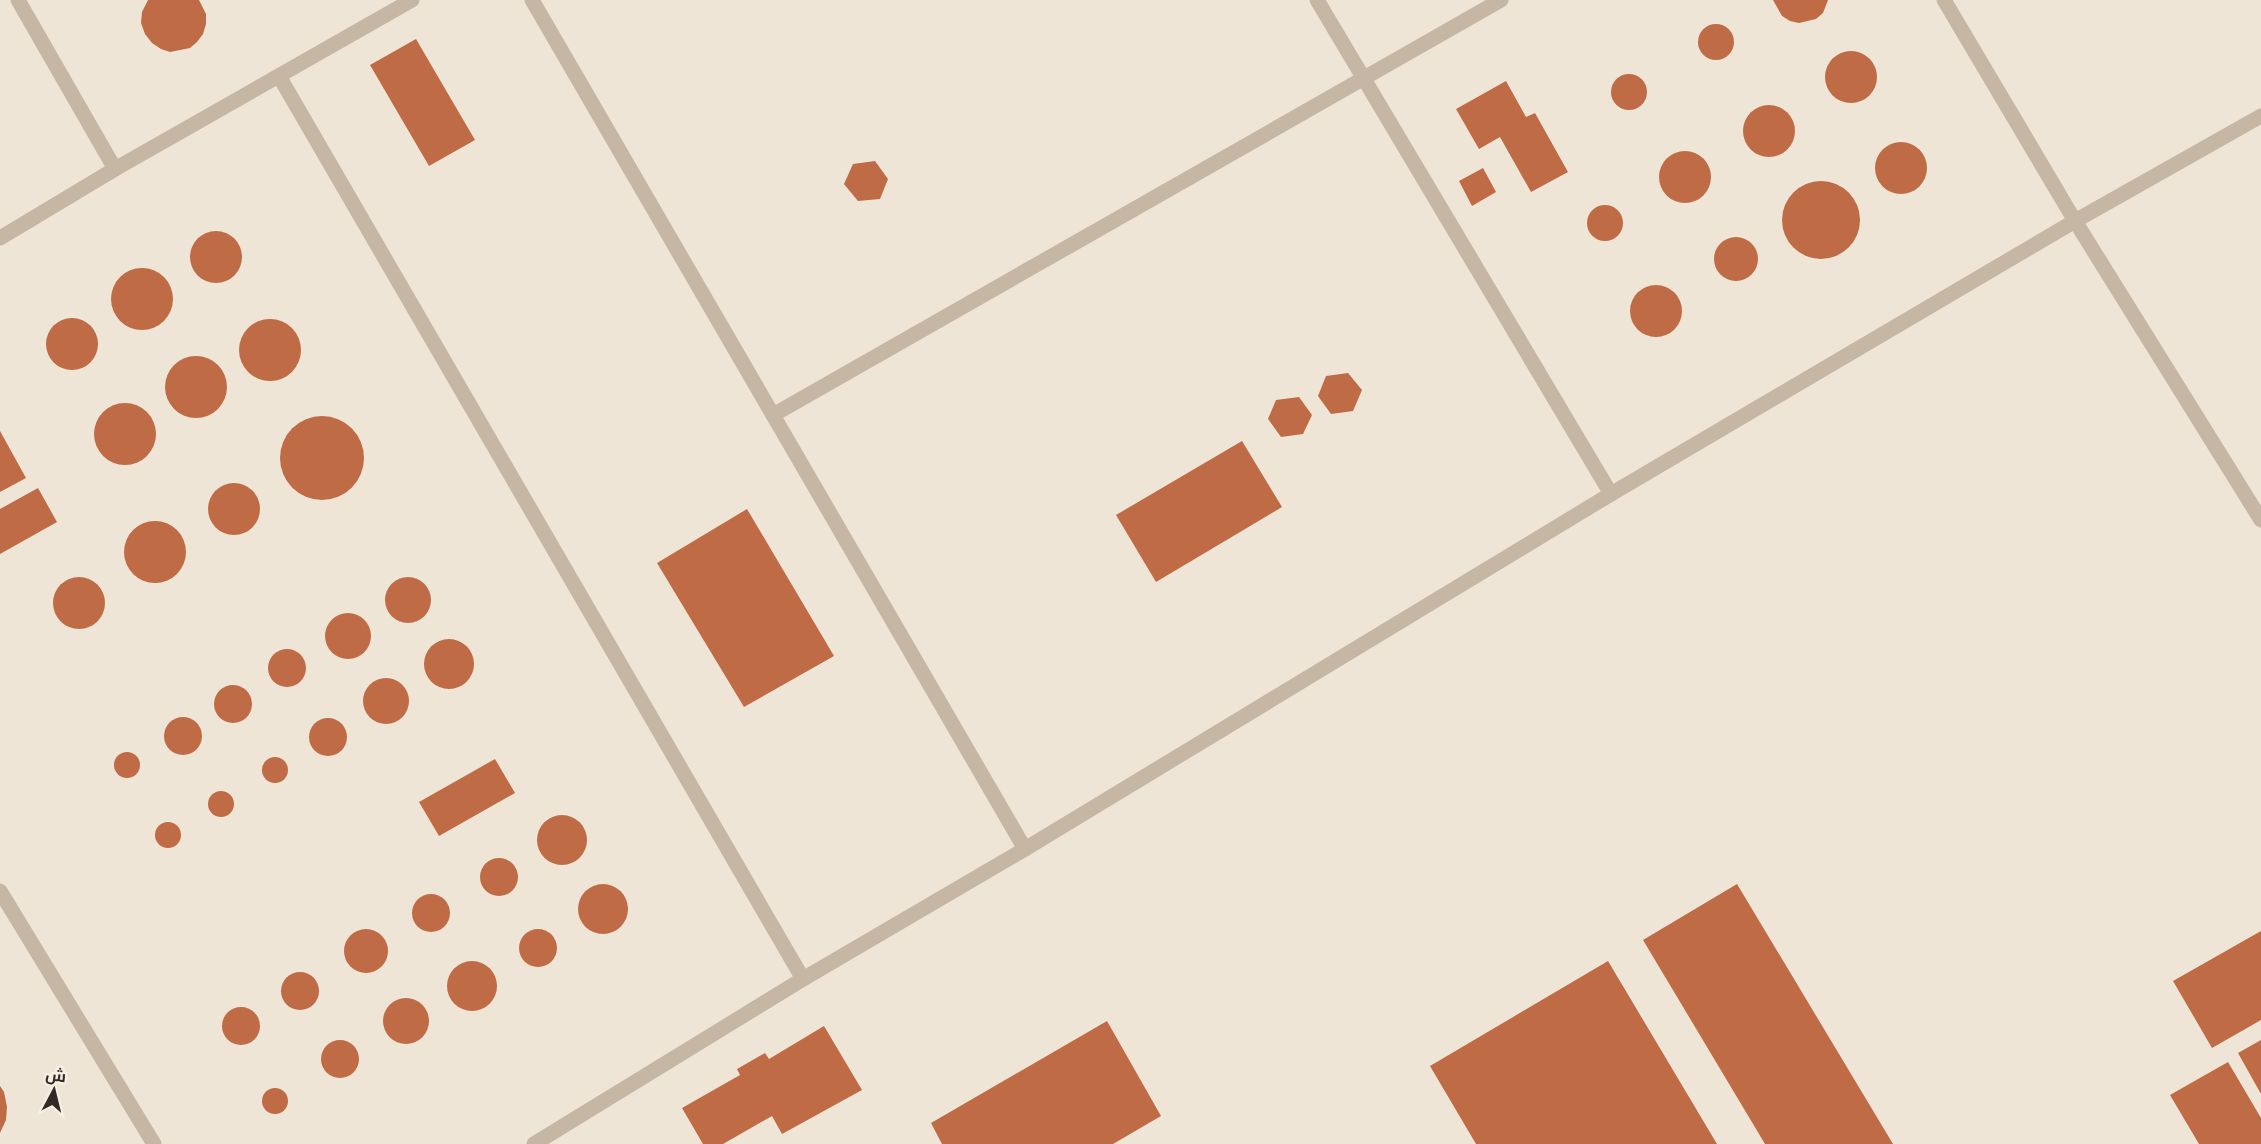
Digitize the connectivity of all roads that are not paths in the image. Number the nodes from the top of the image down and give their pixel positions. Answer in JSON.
{"nodes":[{"id":1,"x":18,"y":0,"type":"edge"},
{"id":2,"x":412,"y":0,"type":"edge"},
{"id":3,"x":532,"y":0,"type":"edge"},
{"id":4,"x":1317,"y":0,"type":"edge"},
{"id":5,"x":1501,"y":0,"type":"edge"},
{"id":6,"x":1944,"y":0,"type":"edge"},
{"id":7,"x":279,"y":76,"type":"junction"},
{"id":8,"x":1362,"y":78,"type":"junction"},
{"id":9,"x":2261,"y":116,"type":"edge"},
{"id":10,"x":115,"y":169,"type":"junction"},
{"id":11,"x":2075,"y":221,"type":"junction"},
{"id":12,"x":0,"y":238,"type":"edge"},
{"id":13,"x":773,"y":415,"type":"junction"},
{"id":14,"x":1611,"y":494,"type":"junction"},
{"id":15,"x":2261,"y":520,"type":"edge"},
{"id":16,"x":1025,"y":849,"type":"junction"},
{"id":17,"x":0,"y":891,"type":"edge"},
{"id":18,"x":803,"y":979,"type":"junction"},
{"id":19,"x":154,"y":1144,"type":"edge"},
{"id":20,"x":534,"y":1144,"type":"edge"}],
"edges":[{"from":1,"to":10,"type":"lane"},
{"from":2,"to":7,"type":"lane"},
{"from":3,"to":13,"type":"lane"},
{"from":4,"to":8,"type":"lane"},
{"from":5,"to":8,"type":"lane"},
{"from":6,"to":11,"type":"lane"},
{"from":7,"to":10,"type":"lane"},
{"from":7,"to":18,"type":"lane"},
{"from":8,"to":13,"type":"lane"},
{"from":8,"to":14,"type":"lane"},
{"from":9,"to":11,"type":"lane"},
{"from":10,"to":12,"type":"lane"},
{"from":11,"to":14,"type":"lane"},
{"from":11,"to":15,"type":"lane"},
{"from":13,"to":16,"type":"lane"},
{"from":14,"to":16,"type":"lane"},
{"from":16,"to":18,"type":"lane"},
{"from":17,"to":19,"type":"lane"},
{"from":18,"to":20,"type":"lane"}]}
